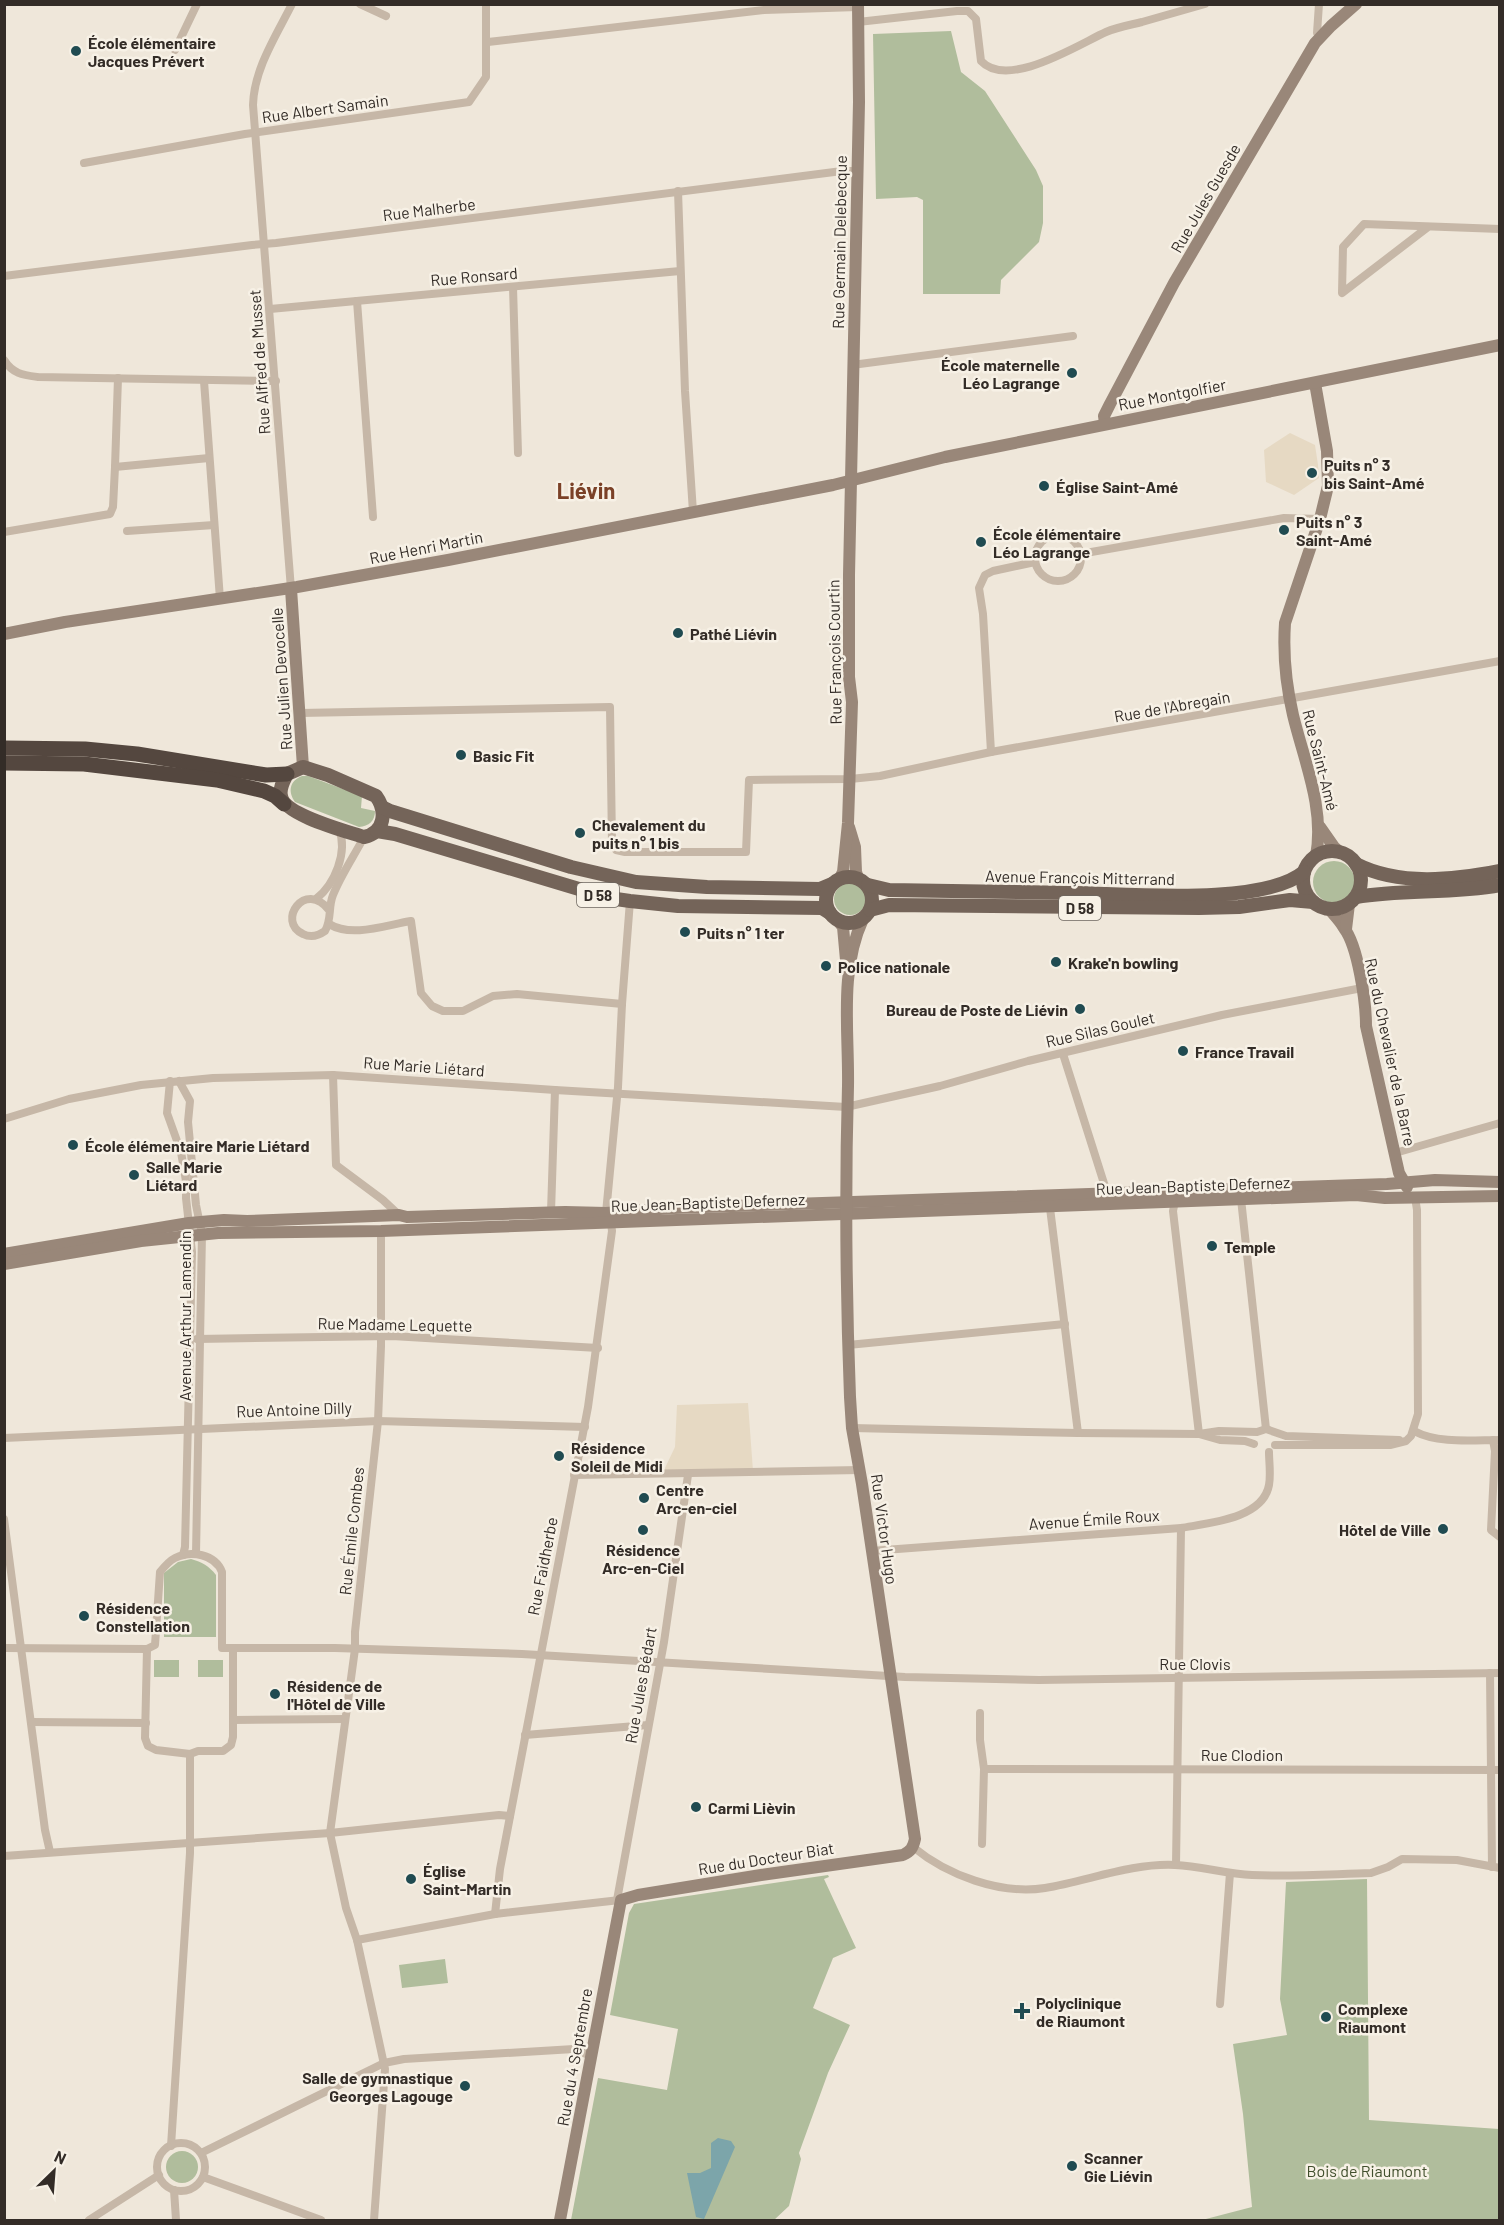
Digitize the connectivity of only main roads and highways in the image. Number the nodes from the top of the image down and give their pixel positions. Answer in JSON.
{"nodes":[{"id":1,"x":4,"y":748,"type":"edge"},
{"id":2,"x":4,"y":763,"type":"edge"},
{"id":3,"x":287,"y":774,"type":"junction"},
{"id":4,"x":284,"y":804,"type":"junction"},
{"id":5,"x":382,"y":807,"type":"junction"},
{"id":6,"x":370,"y":834,"type":"junction"},
{"id":7,"x":1356,"y":864,"type":"junction"},
{"id":8,"x":1500,"y":871,"type":"edge"},
{"id":9,"x":1304,"y":872,"type":"junction"},
{"id":10,"x":836,"y":881,"type":"junction"},
{"id":11,"x":863,"y":882,"type":"junction"},
{"id":12,"x":1500,"y":885,"type":"edge"},
{"id":13,"x":1352,"y":901,"type":"junction"},
{"id":14,"x":1312,"y":902,"type":"junction"},
{"id":15,"x":866,"y":915,"type":"junction"},
{"id":16,"x":834,"y":917,"type":"junction"}],
"edges":[{"from":1,"to":3,"type":"highway"},
{"from":2,"to":4,"type":"highway"},
{"from":3,"to":4,"type":"main road"},
{"from":3,"to":5,"type":"main road"},
{"from":4,"to":6,"type":"main road"},
{"from":5,"to":6,"type":"main road"},
{"from":5,"to":10,"type":"main road","number":"D 58"},
{"from":6,"to":16,"type":"main road","number":"D 58"},
{"from":7,"to":8,"type":"main road"},
{"from":7,"to":9,"type":"main road"},
{"from":7,"to":13,"type":"main road"},
{"from":9,"to":11,"type":"main road","name":"Avenue François Mitterrand","number":"D 58"},
{"from":9,"to":14,"type":"main road"},
{"from":10,"to":11,"type":"main road"},
{"from":10,"to":16,"type":"main road"},
{"from":11,"to":15,"type":"main road"},
{"from":12,"to":13,"type":"main road"},
{"from":13,"to":14,"type":"main road"},
{"from":14,"to":15,"type":"main road","name":"Avenue François Mitterrand","number":"D 58"},
{"from":15,"to":16,"type":"main road"}]}
